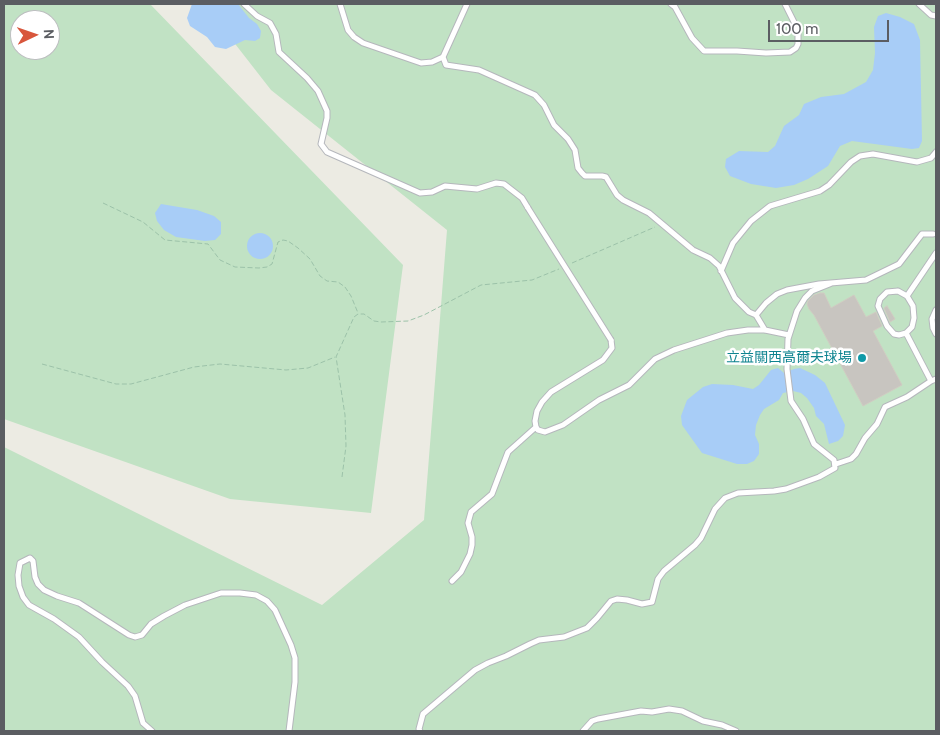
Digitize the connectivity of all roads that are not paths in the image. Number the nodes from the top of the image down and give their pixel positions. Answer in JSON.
{"nodes":[{"id":1,"x":244,"y":4,"type":"edge"},
{"id":2,"x":340,"y":4,"type":"edge"},
{"id":3,"x":467,"y":4,"type":"edge"},
{"id":4,"x":671,"y":4,"type":"edge"},
{"id":5,"x":785,"y":4,"type":"edge"},
{"id":6,"x":919,"y":4,"type":"edge"},
{"id":7,"x":936,"y":16,"type":"edge"},
{"id":8,"x":443,"y":58,"type":"junction"},
{"id":9,"x":936,"y":152,"type":"edge"},
{"id":10,"x":933,"y":234,"type":"dead end"},
{"id":11,"x":936,"y":253,"type":"edge"},
{"id":12,"x":721,"y":271,"type":"junction"},
{"id":13,"x":832,"y":283,"type":"junction"},
{"id":14,"x":907,"y":296,"type":"junction"},
{"id":15,"x":936,"y":310,"type":"edge"},
{"id":16,"x":756,"y":315,"type":"junction"},
{"id":17,"x":765,"y":330,"type":"junction"},
{"id":18,"x":906,"y":334,"type":"junction"},
{"id":19,"x":936,"y":334,"type":"edge"},
{"id":20,"x":789,"y":335,"type":"junction"},
{"id":21,"x":934,"y":380,"type":"edge"},
{"id":22,"x":536,"y":428,"type":"junction"},
{"id":23,"x":836,"y":464,"type":"junction"},
{"id":24,"x":452,"y":581,"type":"dead end"},
{"id":25,"x":420,"y":730,"type":"edge"},
{"id":26,"x":152,"y":731,"type":"edge"},
{"id":27,"x":289,"y":731,"type":"edge"},
{"id":28,"x":413,"y":731,"type":"edge"},
{"id":29,"x":583,"y":731,"type":"edge"},
{"id":30,"x":736,"y":731,"type":"edge"}],
"edges":[{"from":1,"to":22,"type":"lane","bridge":true},
{"from":2,"to":8,"type":"lane"},
{"from":3,"to":8,"type":"lane"},
{"from":4,"to":5,"type":"lane"},
{"from":6,"to":7,"type":"lane"},
{"from":8,"to":12,"type":"lane"},
{"from":9,"to":12,"type":"lane"},
{"from":10,"to":13,"type":"lane"},
{"from":11,"to":14,"type":"lane"},
{"from":12,"to":16,"type":"lane"},
{"from":13,"to":16,"type":"lane"},
{"from":13,"to":20,"type":"lane"},
{"from":14,"to":18,"type":"lane"},
{"from":14,"to":18,"type":"lane"},
{"from":15,"to":19,"type":"lane"},
{"from":16,"to":17,"type":"lane"},
{"from":17,"to":20,"type":"lane"},
{"from":17,"to":22,"type":"lane"},
{"from":18,"to":21,"type":"lane"},
{"from":20,"to":23,"type":"lane"},
{"from":21,"to":23,"type":"lane"},
{"from":22,"to":24,"type":"lane"},
{"from":23,"to":25,"type":"lane"},
{"from":25,"to":28,"type":"lane"},
{"from":26,"to":27,"type":"lane"},
{"from":29,"to":30,"type":"lane"}]}
